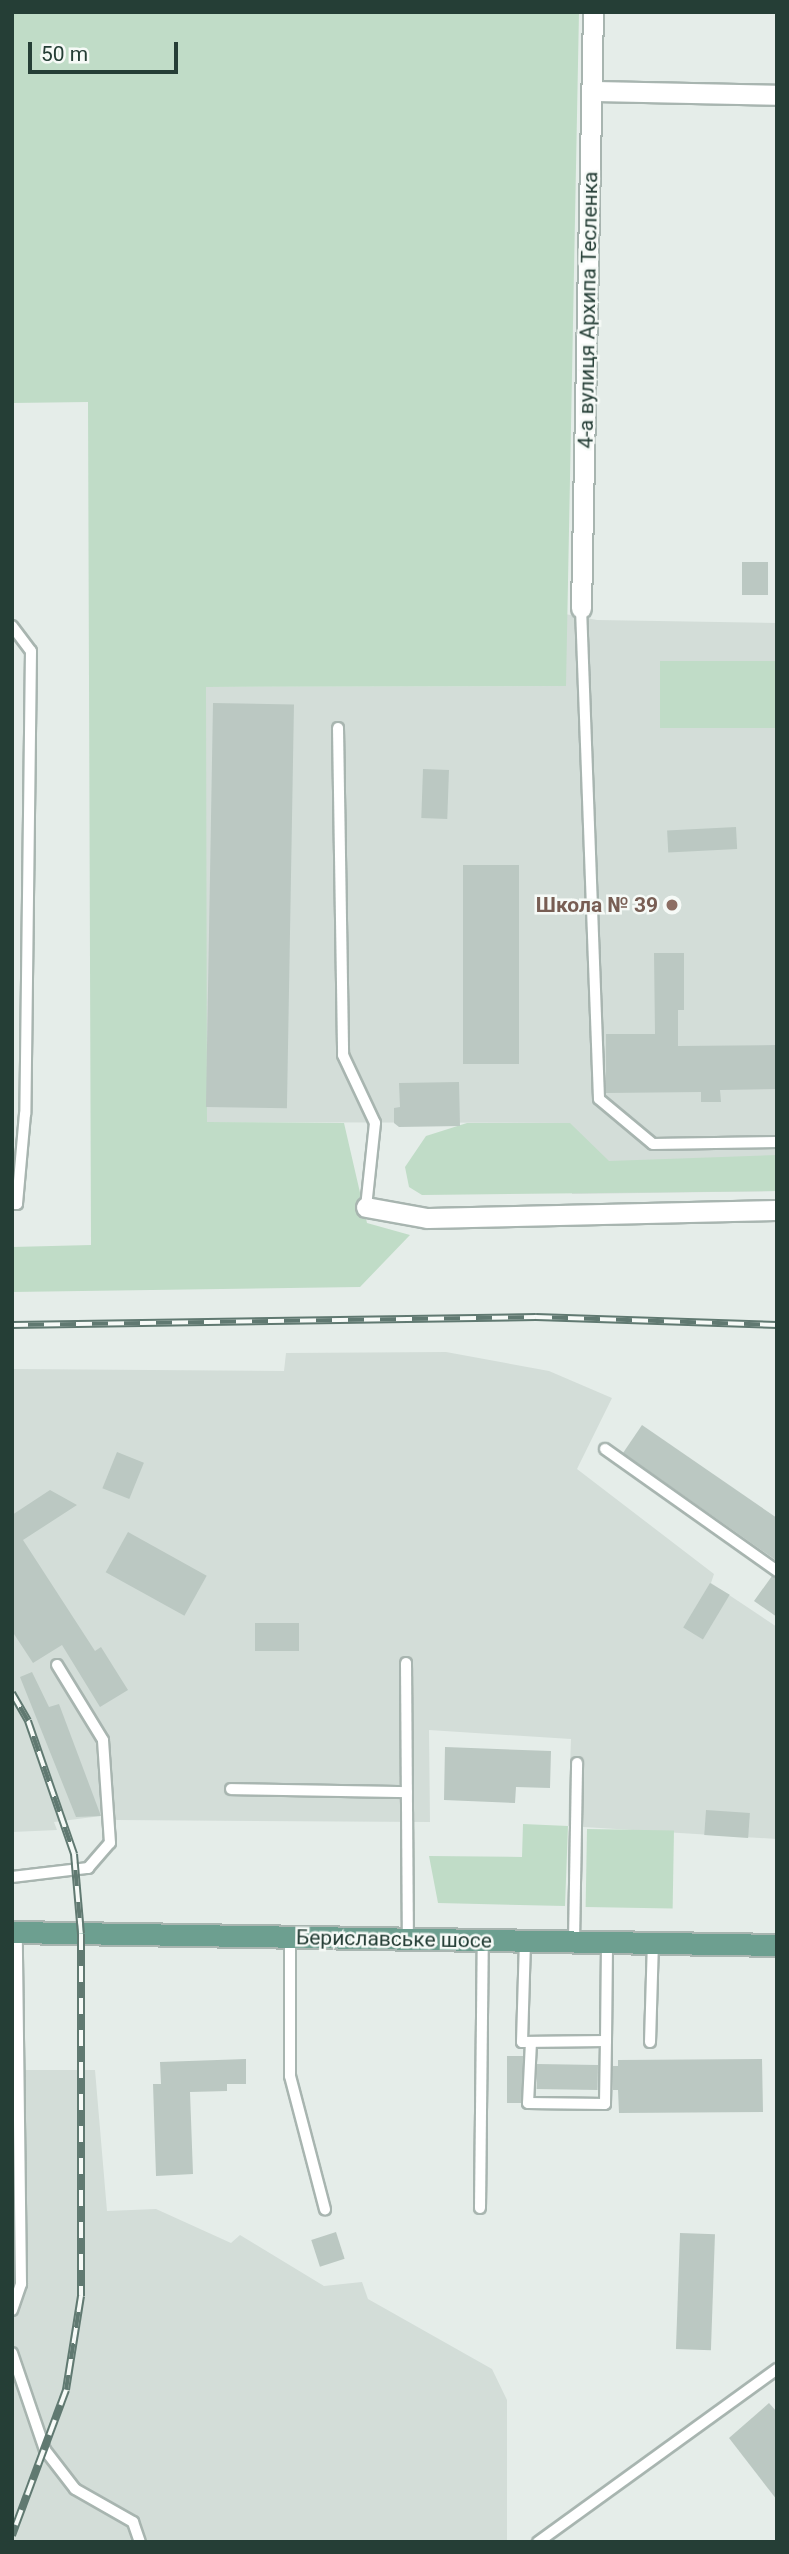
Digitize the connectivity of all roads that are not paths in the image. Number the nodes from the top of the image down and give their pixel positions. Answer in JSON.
{"nodes":[{"id":1,"x":593,"y":12,"type":"edge"},
{"id":2,"x":593,"y":92,"type":"junction"},
{"id":3,"x":777,"y":95,"type":"edge"},
{"id":4,"x":581,"y":608,"type":"joint"},
{"id":5,"x":12,"y":626,"type":"edge"},
{"id":6,"x":338,"y":729,"type":"dead end"},
{"id":7,"x":777,"y":1142,"type":"edge"},
{"id":8,"x":12,"y":1204,"type":"edge"},
{"id":9,"x":366,"y":1207,"type":"joint"},
{"id":10,"x":777,"y":1210,"type":"edge"},
{"id":11,"x":605,"y":1449,"type":"dead end"},
{"id":12,"x":777,"y":1571,"type":"edge"},
{"id":13,"x":406,"y":1664,"type":"dead end"},
{"id":14,"x":57,"y":1665,"type":"dead end"},
{"id":15,"x":578,"y":1763,"type":"dead end"},
{"id":16,"x":231,"y":1789,"type":"dead end"},
{"id":17,"x":407,"y":1792,"type":"junction"},
{"id":18,"x":12,"y":1877,"type":"edge"},
{"id":19,"x":15,"y":1932,"type":"edge"},
{"id":20,"x":290,"y":1938,"type":"junction"},
{"id":21,"x":408,"y":1939,"type":"junction"},
{"id":22,"x":483,"y":1940,"type":"junction"},
{"id":23,"x":525,"y":1941,"type":"junction"},
{"id":24,"x":574,"y":1942,"type":"junction"},
{"id":25,"x":607,"y":1943,"type":"junction"},
{"id":26,"x":653,"y":1943,"type":"junction"},
{"id":27,"x":777,"y":1945,"type":"edge"},
{"id":28,"x":606,"y":2041,"type":"junction"},
{"id":29,"x":531,"y":2042,"type":"junction"},
{"id":30,"x":650,"y":2042,"type":"dead end"},
{"id":31,"x":480,"y":2208,"type":"dead end"},
{"id":32,"x":325,"y":2209,"type":"dead end"},
{"id":33,"x":12,"y":2310,"type":"edge"},
{"id":34,"x":12,"y":2353,"type":"edge"},
{"id":35,"x":777,"y":2369,"type":"edge"},
{"id":36,"x":140,"y":2542,"type":"edge"},
{"id":37,"x":538,"y":2542,"type":"edge"}],
"edges":[{"from":1,"to":2,"type":"street","name":"4-а вулиця Архипа Тесленка"},
{"from":2,"to":3,"type":"street"},
{"from":2,"to":4,"type":"street","name":"4-а вулиця Архипа Тесленка"},
{"from":4,"to":7,"type":"lane"},
{"from":5,"to":8,"type":"lane"},
{"from":6,"to":9,"type":"lane"},
{"from":9,"to":10,"type":"street"},
{"from":11,"to":12,"type":"lane"},
{"from":13,"to":17,"type":"lane"},
{"from":14,"to":18,"type":"lane"},
{"from":15,"to":24,"type":"lane"},
{"from":16,"to":17,"type":"lane"},
{"from":17,"to":21,"type":"lane"},
{"from":19,"to":20,"type":"main road","name":"Бериславське шосе"},
{"from":19,"to":33,"type":"lane"},
{"from":20,"to":21,"type":"main road","name":"Бериславське шосе"},
{"from":20,"to":32,"type":"lane"},
{"from":21,"to":22,"type":"main road","name":"Бериславське шосе"},
{"from":22,"to":23,"type":"main road","name":"Бериславське шосе"},
{"from":22,"to":31,"type":"lane"},
{"from":23,"to":24,"type":"main road","name":"Бериславське шосе"},
{"from":23,"to":29,"type":"lane"},
{"from":24,"to":25,"type":"main road","name":"Бериславське шосе"},
{"from":25,"to":26,"type":"main road","name":"Бериславське шосе"},
{"from":25,"to":28,"type":"lane"},
{"from":26,"to":27,"type":"main road","name":"Бериславське шосе"},
{"from":26,"to":30,"type":"lane"},
{"from":28,"to":29,"type":"lane"},
{"from":28,"to":29,"type":"lane"},
{"from":34,"to":36,"type":"lane"},
{"from":35,"to":37,"type":"lane"}]}
